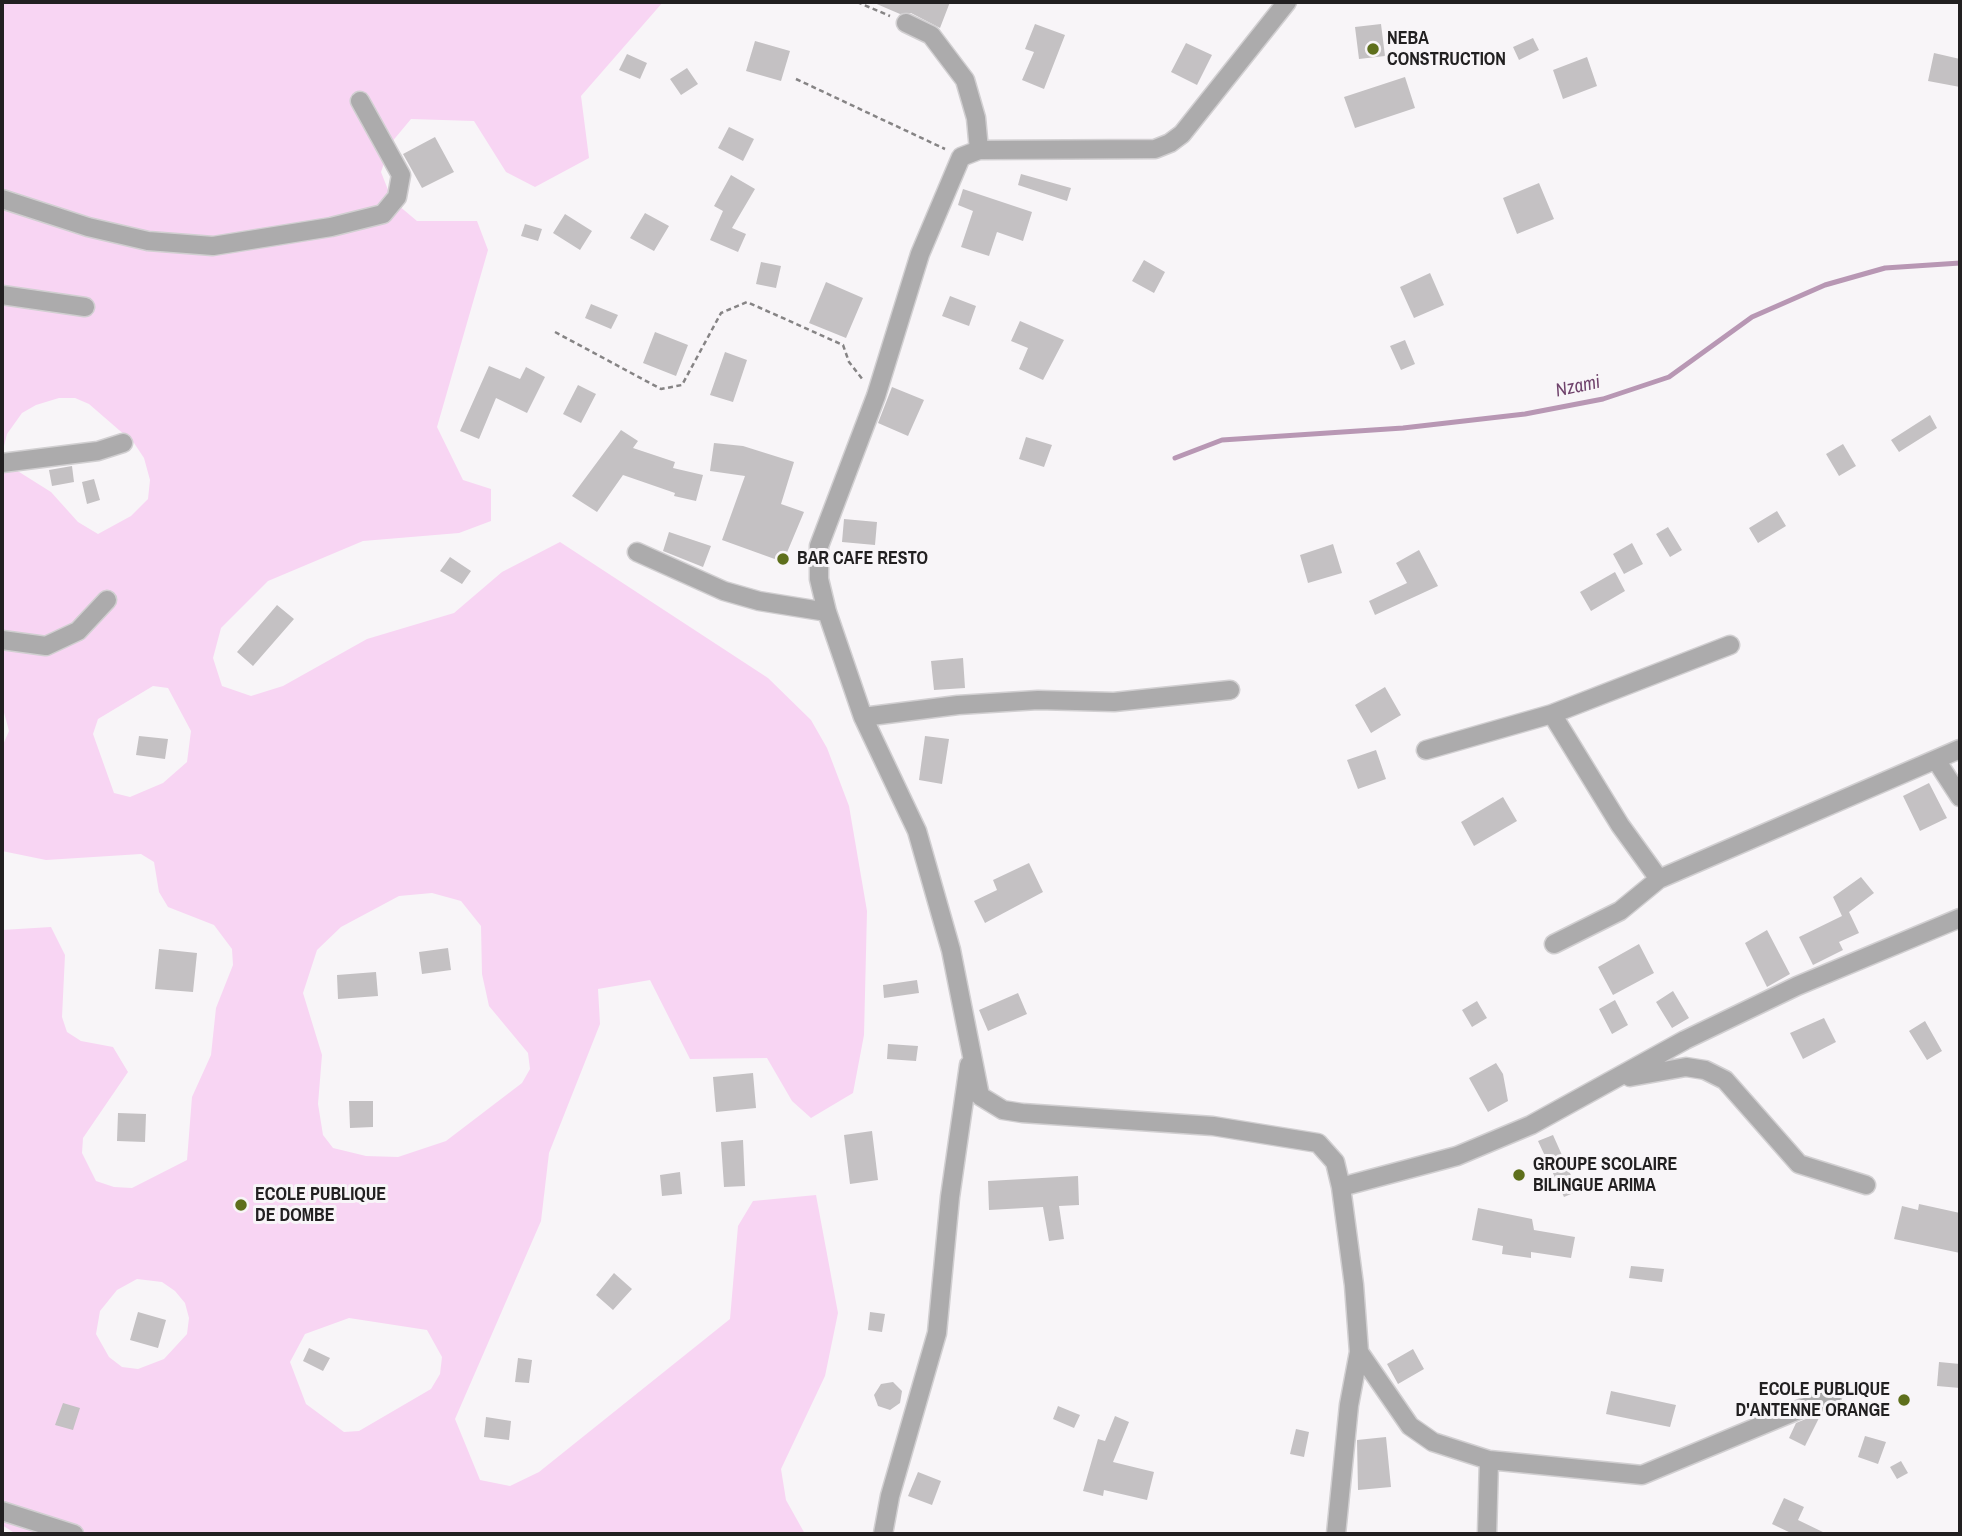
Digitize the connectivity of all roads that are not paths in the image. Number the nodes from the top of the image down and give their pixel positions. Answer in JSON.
{"nodes":[{"id":1,"x":1287,"y":2,"type":"edge"},
{"id":2,"x":906,"y":23,"type":"road end"},
{"id":3,"x":360,"y":101,"type":"dead end"},
{"id":4,"x":979,"y":150,"type":"junction"},
{"id":5,"x":2,"y":199,"type":"edge"},
{"id":6,"x":2,"y":295,"type":"edge"},
{"id":7,"x":85,"y":307,"type":"dead end"},
{"id":8,"x":123,"y":443,"type":"dead end"},
{"id":9,"x":2,"y":463,"type":"edge"},
{"id":10,"x":637,"y":552,"type":"dead end"},
{"id":11,"x":107,"y":600,"type":"dead end"},
{"id":12,"x":827,"y":612,"type":"junction"},
{"id":13,"x":2,"y":640,"type":"edge"},
{"id":14,"x":1730,"y":645,"type":"dead end"},
{"id":15,"x":1230,"y":690,"type":"dead end"},
{"id":16,"x":1552,"y":714,"type":"junction"},
{"id":17,"x":863,"y":717,"type":"junction"},
{"id":18,"x":1960,"y":749,"type":"edge"},
{"id":19,"x":1426,"y":750,"type":"dead end"},
{"id":20,"x":1936,"y":760,"type":"junction"},
{"id":21,"x":1960,"y":797,"type":"edge"},
{"id":22,"x":1659,"y":879,"type":"junction"},
{"id":23,"x":1960,"y":918,"type":"edge"},
{"id":24,"x":1554,"y":944,"type":"dead end"},
{"id":25,"x":970,"y":1055,"type":"junction"},
{"id":26,"x":1613,"y":1080,"type":"junction"},
{"id":27,"x":1866,"y":1185,"type":"dead end"},
{"id":28,"x":1341,"y":1187,"type":"junction"},
{"id":29,"x":1359,"y":1352,"type":"junction"},
{"id":30,"x":1832,"y":1396,"type":"dead end"},
{"id":31,"x":1489,"y":1460,"type":"junction"},
{"id":32,"x":2,"y":1511,"type":"edge"},
{"id":33,"x":74,"y":1534,"type":"edge"},
{"id":34,"x":883,"y":1534,"type":"edge"},
{"id":35,"x":1336,"y":1534,"type":"edge"},
{"id":36,"x":1487,"y":1534,"type":"edge"}],
"edges":[{"from":1,"to":4,"type":"street"},
{"from":2,"to":4,"type":"street"},
{"from":3,"to":5,"type":"street"},
{"from":4,"to":12,"type":"street"},
{"from":6,"to":7,"type":"street"},
{"from":8,"to":9,"type":"street"},
{"from":10,"to":12,"type":"street"},
{"from":11,"to":13,"type":"street"},
{"from":12,"to":17,"type":"street"},
{"from":14,"to":16,"type":"street"},
{"from":15,"to":17,"type":"street"},
{"from":16,"to":19,"type":"street"},
{"from":16,"to":22,"type":"street"},
{"from":17,"to":25,"type":"street"},
{"from":18,"to":20,"type":"street"},
{"from":20,"to":21,"type":"street"},
{"from":20,"to":22,"type":"street"},
{"from":22,"to":24,"type":"street"},
{"from":23,"to":26,"type":"street"},
{"from":25,"to":28,"type":"street"},
{"from":25,"to":34,"type":"street"},
{"from":26,"to":27,"type":"street"},
{"from":26,"to":28,"type":"street"},
{"from":28,"to":29,"type":"street"},
{"from":29,"to":31,"type":"street"},
{"from":29,"to":35,"type":"street"},
{"from":30,"to":31,"type":"street"},
{"from":31,"to":36,"type":"street"},
{"from":32,"to":33,"type":"street"}]}
